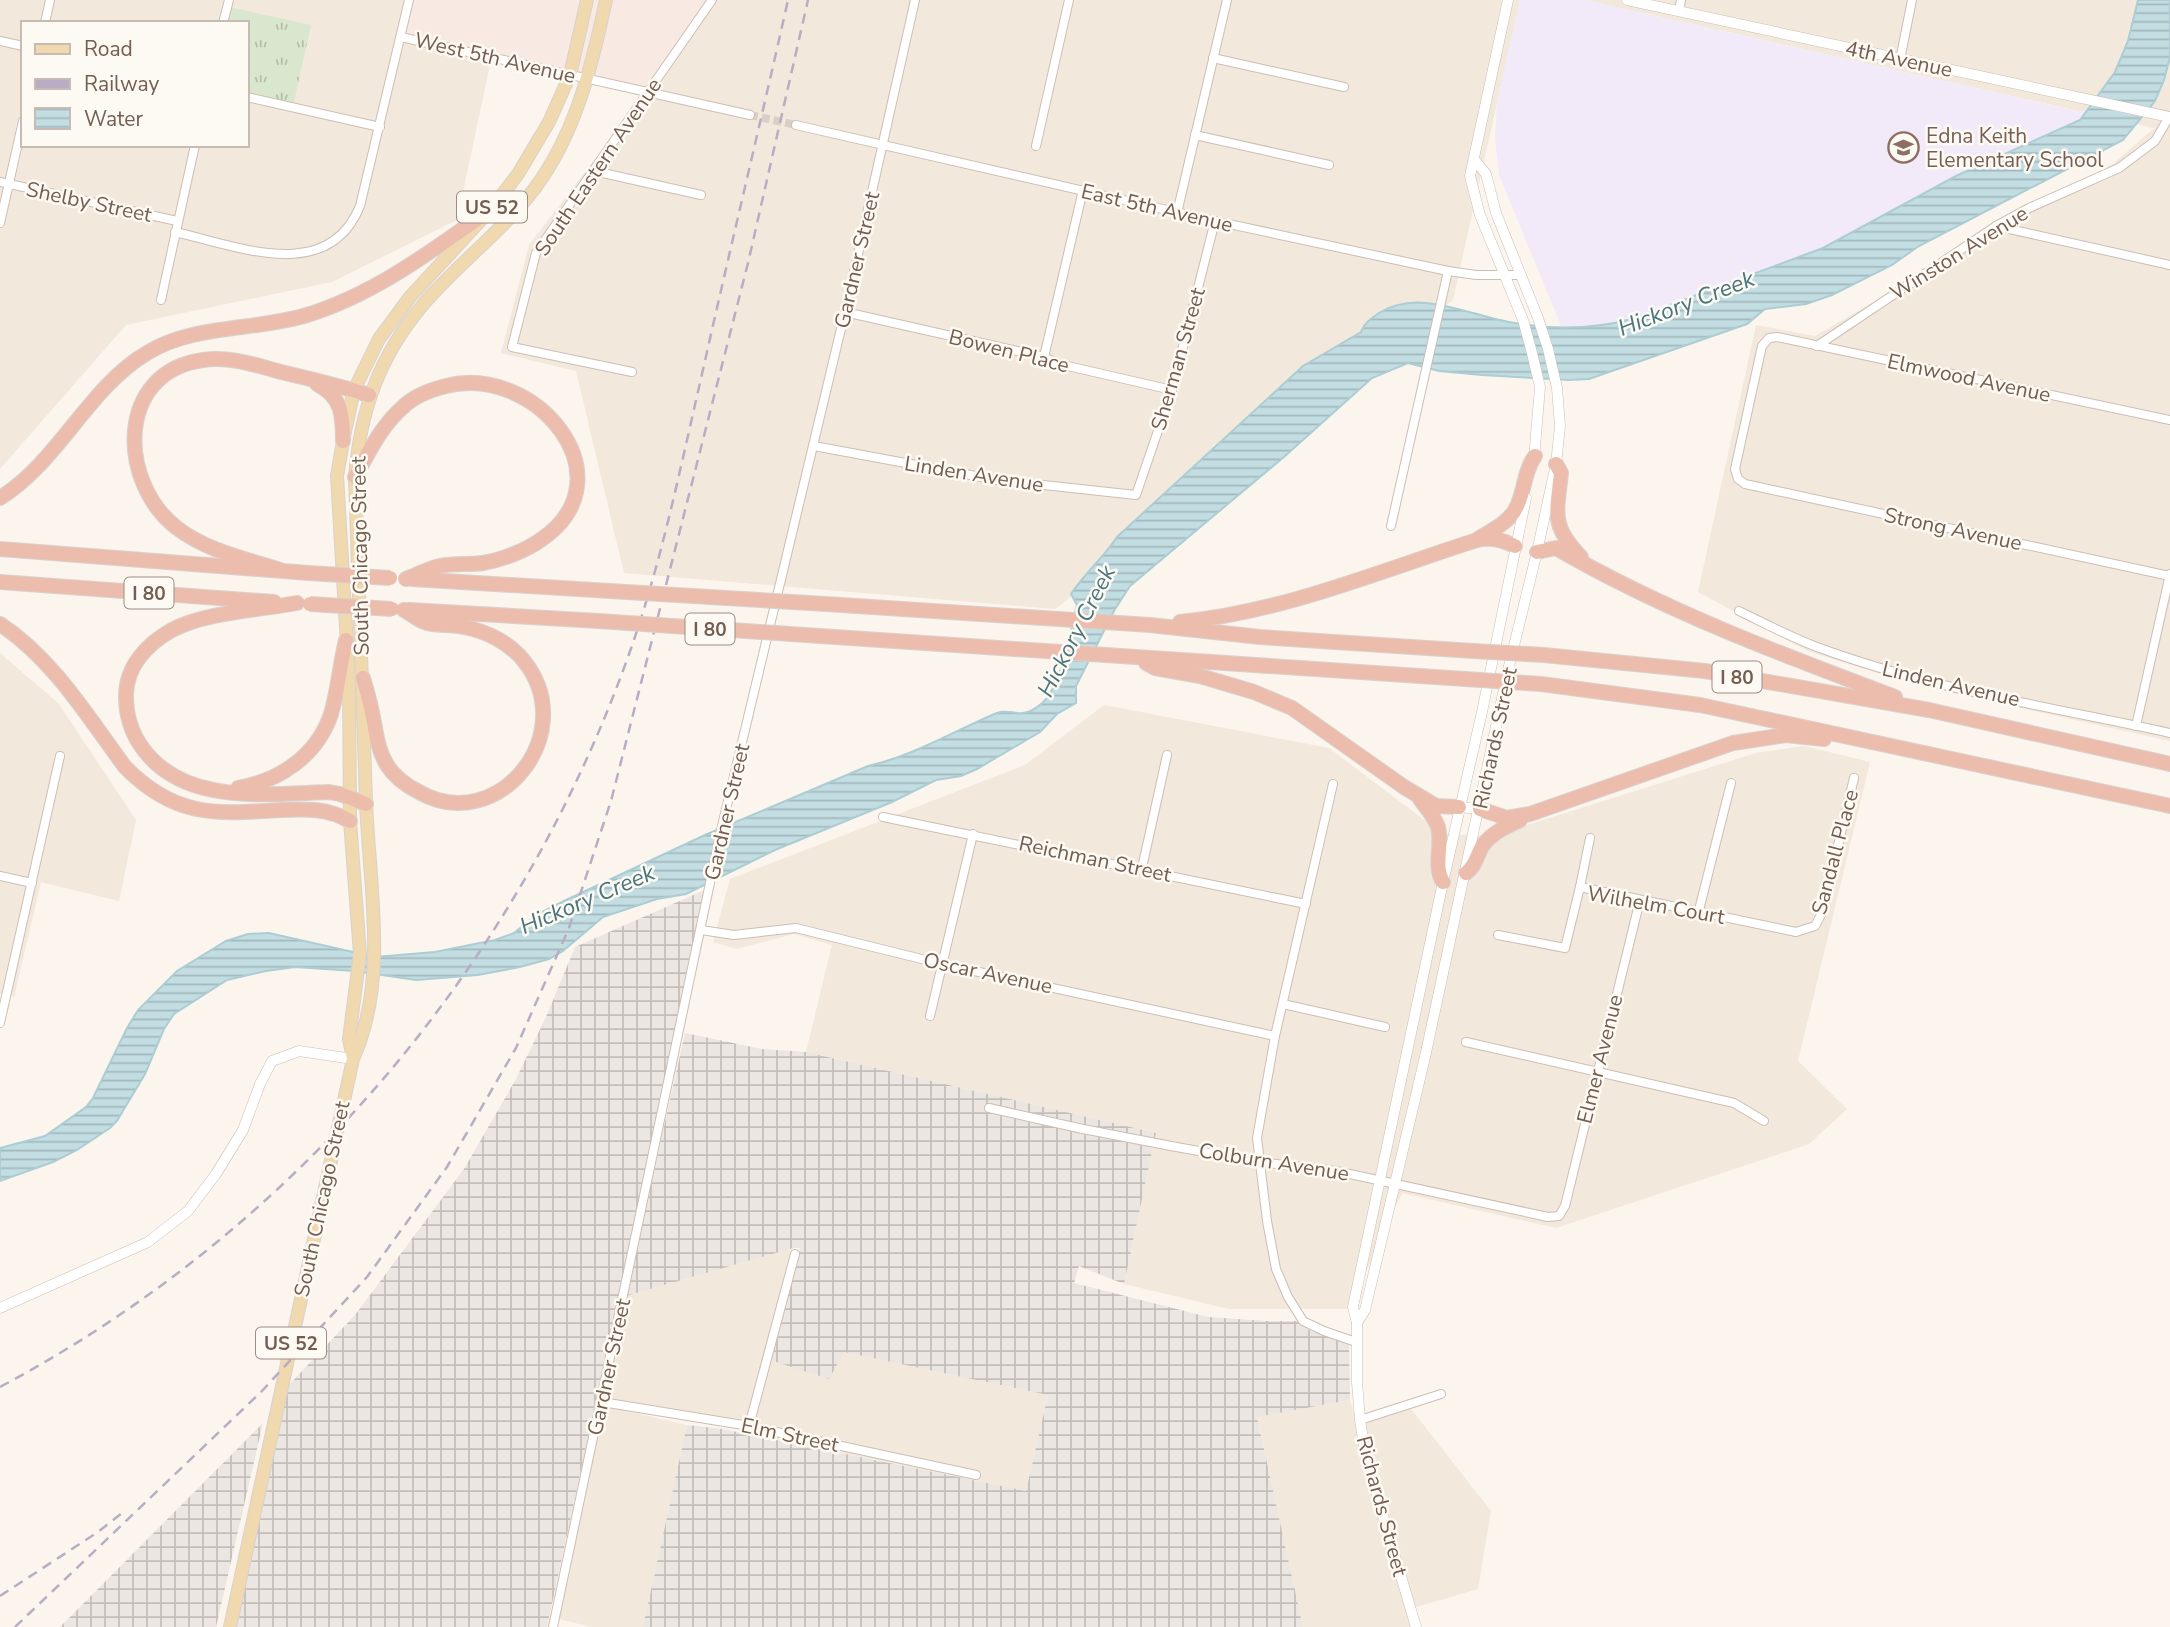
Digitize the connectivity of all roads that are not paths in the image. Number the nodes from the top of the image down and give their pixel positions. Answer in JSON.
{"nodes":[{"id":1,"x":50,"y":0,"type":"edge"},
{"id":2,"x":229,"y":0,"type":"edge"},
{"id":3,"x":409,"y":0,"type":"edge"},
{"id":4,"x":587,"y":0,"type":"edge"},
{"id":5,"x":606,"y":0,"type":"edge"},
{"id":6,"x":712,"y":0,"type":"edge"},
{"id":7,"x":915,"y":0,"type":"edge"},
{"id":8,"x":1069,"y":0,"type":"edge"},
{"id":9,"x":1227,"y":0,"type":"edge"},
{"id":10,"x":1508,"y":0,"type":"edge"},
{"id":11,"x":1628,"y":0,"type":"edge"},
{"id":12,"x":1912,"y":0,"type":"edge"},
{"id":13,"x":1680,"y":5,"type":"edge"},
{"id":14,"x":45,"y":21,"type":"edge"},
{"id":15,"x":224,"y":21,"type":"edge"},
{"id":16,"x":401,"y":37,"type":"junction"},
{"id":17,"x":0,"y":41,"type":"edge"},
{"id":18,"x":21,"y":46,"type":"edge"},
{"id":19,"x":1213,"y":58,"type":"junction"},
{"id":20,"x":1900,"y":60,"type":"junction"},
{"id":21,"x":570,"y":75,"type":"junction"},
{"id":22,"x":588,"y":79,"type":"junction"},
{"id":23,"x":1344,"y":87,"type":"dead end"},
{"id":24,"x":649,"y":93,"type":"junction"},
{"id":25,"x":248,"y":97,"type":"edge"},
{"id":26,"x":750,"y":116,"type":"tunnel mouth"},
{"id":27,"x":2169,"y":117,"type":"edge"},
{"id":28,"x":796,"y":125,"type":"tunnel mouth"},
{"id":29,"x":380,"y":127,"type":"junction"},
{"id":30,"x":21,"y":128,"type":"edge"},
{"id":31,"x":1195,"y":135,"type":"junction"},
{"id":32,"x":883,"y":145,"type":"junction"},
{"id":33,"x":1036,"y":146,"type":"dead end"},
{"id":34,"x":195,"y":147,"type":"edge"},
{"id":35,"x":1474,"y":159,"type":"junction"},
{"id":36,"x":1329,"y":165,"type":"dead end"},
{"id":37,"x":594,"y":171,"type":"junction"},
{"id":38,"x":4,"y":183,"type":"edge"},
{"id":39,"x":1083,"y":190,"type":"junction"},
{"id":40,"x":701,"y":195,"type":"dead end"},
{"id":41,"x":491,"y":209,"type":"junction"},
{"id":42,"x":1177,"y":213,"type":"junction"},
{"id":43,"x":177,"y":221,"type":"junction"},
{"id":44,"x":1214,"y":221,"type":"junction"},
{"id":45,"x":0,"y":223,"type":"edge"},
{"id":46,"x":1996,"y":226,"type":"junction"},
{"id":47,"x":175,"y":232,"type":"junction"},
{"id":48,"x":2170,"y":265,"type":"edge"},
{"id":49,"x":1448,"y":271,"type":"junction"},
{"id":50,"x":1521,"y":275,"type":"junction"},
{"id":51,"x":1505,"y":276,"type":"junction"},
{"id":52,"x":161,"y":300,"type":"dead end"},
{"id":53,"x":845,"y":312,"type":"junction"},
{"id":54,"x":1817,"y":346,"type":"junction"},
{"id":55,"x":1044,"y":357,"type":"junction"},
{"id":56,"x":632,"y":372,"type":"dead end"},
{"id":57,"x":307,"y":378,"type":"junction"},
{"id":58,"x":354,"y":390,"type":"junction"},
{"id":59,"x":1172,"y":390,"type":"junction"},
{"id":60,"x":369,"y":395,"type":"junction"},
{"id":61,"x":2170,"y":421,"type":"edge"},
{"id":62,"x":343,"y":441,"type":"junction"},
{"id":63,"x":814,"y":446,"type":"junction"},
{"id":64,"x":1535,"y":456,"type":"junction"},
{"id":65,"x":1556,"y":464,"type":"junction"},
{"id":66,"x":355,"y":477,"type":"junction"},
{"id":67,"x":1738,"y":479,"type":"joint"},
{"id":68,"x":1136,"y":495,"type":"joint"},
{"id":69,"x":0,"y":498,"type":"edge"},
{"id":70,"x":1391,"y":526,"type":"dead end"},
{"id":71,"x":1477,"y":540,"type":"junction"},
{"id":72,"x":1515,"y":546,"type":"junction"},
{"id":73,"x":0,"y":549,"type":"edge"},
{"id":74,"x":1537,"y":552,"type":"junction"},
{"id":75,"x":280,"y":570,"type":"junction"},
{"id":76,"x":1595,"y":570,"type":"junction"},
{"id":77,"x":2170,"y":575,"type":"edge"},
{"id":78,"x":406,"y":579,"type":"junction"},
{"id":79,"x":0,"y":582,"type":"edge"},
{"id":80,"x":304,"y":604,"type":"junction"},
{"id":81,"x":398,"y":609,"type":"junction"},
{"id":82,"x":1739,"y":611,"type":"dead end"},
{"id":83,"x":0,"y":624,"type":"edge"},
{"id":84,"x":1150,"y":625,"type":"junction"},
{"id":85,"x":346,"y":640,"type":"junction"},
{"id":86,"x":1135,"y":658,"type":"junction"},
{"id":87,"x":363,"y":678,"type":"junction"},
{"id":88,"x":1929,"y":710,"type":"junction"},
{"id":89,"x":2136,"y":726,"type":"junction"},
{"id":90,"x":2170,"y":733,"type":"edge"},
{"id":91,"x":1885,"y":744,"type":"junction"},
{"id":92,"x":60,"y":755,"type":"dead end"},
{"id":93,"x":1167,"y":755,"type":"dead end"},
{"id":94,"x":2170,"y":764,"type":"edge"},
{"id":95,"x":1854,"y":779,"type":"dead end"},
{"id":96,"x":1731,"y":783,"type":"dead end"},
{"id":97,"x":1333,"y":784,"type":"dead end"},
{"id":98,"x":223,"y":790,"type":"junction"},
{"id":99,"x":1414,"y":793,"type":"junction"},
{"id":100,"x":351,"y":797,"type":"junction"},
{"id":101,"x":366,"y":804,"type":"junction"},
{"id":102,"x":2170,"y":806,"type":"edge"},
{"id":103,"x":1459,"y":807,"type":"junction"},
{"id":104,"x":1480,"y":809,"type":"junction"},
{"id":105,"x":1530,"y":814,"type":"junction"},
{"id":106,"x":883,"y":817,"type":"dead end"},
{"id":107,"x":350,"y":821,"type":"junction"},
{"id":108,"x":973,"y":834,"type":"junction"},
{"id":109,"x":1590,"y":838,"type":"dead end"},
{"id":110,"x":1142,"y":868,"type":"junction"},
{"id":111,"x":1466,"y":873,"type":"junction"},
{"id":112,"x":0,"y":876,"type":"edge"},
{"id":113,"x":1443,"y":882,"type":"junction"},
{"id":114,"x":32,"y":883,"type":"junction"},
{"id":115,"x":1580,"y":887,"type":"junction"},
{"id":116,"x":1640,"y":900,"type":"junction"},
{"id":117,"x":1306,"y":904,"type":"junction"},
{"id":118,"x":1699,"y":910,"type":"junction"},
{"id":119,"x":1815,"y":926,"type":"joint"},
{"id":120,"x":701,"y":930,"type":"junction"},
{"id":121,"x":1499,"y":935,"type":"dead end"},
{"id":122,"x":942,"y":964,"type":"junction"},
{"id":123,"x":4,"y":988,"type":"edge"},
{"id":124,"x":362,"y":1000,"type":"junction"},
{"id":125,"x":1283,"y":1004,"type":"junction"},
{"id":126,"x":930,"y":1016,"type":"dead end"},
{"id":127,"x":0,"y":1023,"type":"edge"},
{"id":128,"x":1385,"y":1027,"type":"dead end"},
{"id":129,"x":1275,"y":1036,"type":"junction"},
{"id":130,"x":1466,"y":1042,"type":"dead end"},
{"id":131,"x":353,"y":1059,"type":"junction"},
{"id":132,"x":1596,"y":1073,"type":"junction"},
{"id":133,"x":989,"y":1108,"type":"dead end"},
{"id":134,"x":1764,"y":1121,"type":"dead end"},
{"id":135,"x":1259,"y":1162,"type":"junction"},
{"id":136,"x":1380,"y":1181,"type":"junction"},
{"id":137,"x":1395,"y":1184,"type":"junction"},
{"id":138,"x":1559,"y":1216,"type":"joint"},
{"id":139,"x":795,"y":1254,"type":"dead end"},
{"id":140,"x":0,"y":1308,"type":"edge"},
{"id":141,"x":1356,"y":1323,"type":"junction"},
{"id":142,"x":1356,"y":1342,"type":"junction"},
{"id":143,"x":1441,"y":1394,"type":"dead end"},
{"id":144,"x":602,"y":1402,"type":"junction"},
{"id":145,"x":1360,"y":1420,"type":"junction"},
{"id":146,"x":749,"y":1426,"type":"junction"},
{"id":147,"x":976,"y":1475,"type":"dead end"},
{"id":148,"x":230,"y":1627,"type":"edge"},
{"id":149,"x":553,"y":1627,"type":"edge"},
{"id":150,"x":1416,"y":1627,"type":"edge"}],
"edges":[{"from":1,"to":14,"type":"street"},
{"from":2,"to":15,"type":"street"},
{"from":3,"to":16,"type":"street"},
{"from":4,"to":21,"type":"main road","name":"South Chicago Street","number":"US 52"},
{"from":5,"to":22,"type":"main road","name":"South Chicago Street","number":"US 52"},
{"from":6,"to":24,"type":"street","name":"South Eastern Avenue"},
{"from":7,"to":32,"type":"street","name":"Gardner Street"},
{"from":8,"to":33,"type":"street"},
{"from":9,"to":19,"type":"street"},
{"from":10,"to":35,"type":"street","name":"Richards Street"},
{"from":11,"to":13,"type":"street","name":"4th Avenue"},
{"from":12,"to":20,"type":"street"},
{"from":13,"to":20,"type":"street","name":"4th Avenue"},
{"from":16,"to":21,"type":"street","name":"West 5th Avenue"},
{"from":16,"to":29,"type":"street"},
{"from":17,"to":18,"type":"street"},
{"from":19,"to":23,"type":"street"},
{"from":19,"to":31,"type":"street"},
{"from":20,"to":27,"type":"street","name":"4th Avenue"},
{"from":21,"to":22,"type":"street","name":"West 5th Avenue"},
{"from":21,"to":41,"type":"main road","name":"South Chicago Street","number":"US 52"},
{"from":22,"to":24,"type":"street"},
{"from":22,"to":60,"type":"main road","name":"South Chicago Street","number":"US 52"},
{"from":24,"to":26,"type":"street"},
{"from":24,"to":37,"type":"street","name":"South Eastern Avenue"},
{"from":25,"to":29,"type":"street"},
{"from":27,"to":46,"type":"street","name":"Winston Avenue"},
{"from":28,"to":32,"type":"street","name":"East 5th Avenue"},
{"from":29,"to":47,"type":"street","name":"Shelby Street"},
{"from":30,"to":38,"type":"street"},
{"from":31,"to":36,"type":"street"},
{"from":31,"to":42,"type":"street"},
{"from":32,"to":39,"type":"street","name":"East 5th Avenue"},
{"from":32,"to":53,"type":"street","name":"Gardner Street"},
{"from":34,"to":43,"type":"street"},
{"from":35,"to":50,"type":"street","name":"Richards Street"},
{"from":35,"to":51,"type":"street","name":"Richards Street"},
{"from":37,"to":40,"type":"street"},
{"from":37,"to":56,"type":"street","name":"South Eastern Avenue"},
{"from":38,"to":43,"type":"street","name":"Shelby Street"},
{"from":38,"to":45,"type":"street"},
{"from":39,"to":42,"type":"street","name":"East 5th Avenue"},
{"from":39,"to":55,"type":"street"},
{"from":41,"to":58,"type":"main road","name":"South Chicago Street","number":"US 52"},
{"from":41,"to":69,"type":"highway"},
{"from":42,"to":44,"type":"street","name":"East 5th Avenue"},
{"from":43,"to":47,"type":"street"},
{"from":44,"to":49,"type":"street","name":"East 5th Avenue"},
{"from":44,"to":59,"type":"street","name":"Sherman Street"},
{"from":46,"to":48,"type":"street"},
{"from":46,"to":54,"type":"street","name":"Winston Avenue"},
{"from":47,"to":52,"type":"street"},
{"from":49,"to":51,"type":"street","name":"East 5th Avenue"},
{"from":49,"to":70,"type":"street"},
{"from":50,"to":51,"type":"street","name":"East 5th Avenue"},
{"from":50,"to":65,"type":"street","name":"Richards Street"},
{"from":51,"to":64,"type":"street","name":"Richards Street"},
{"from":53,"to":55,"type":"street","name":"Bowen Place"},
{"from":53,"to":63,"type":"street","name":"Gardner Street"},
{"from":54,"to":61,"type":"street","name":"Elmwood Avenue"},
{"from":54,"to":67,"type":"street","name":"Elmwood Avenue"},
{"from":55,"to":59,"type":"street","name":"Bowen Place"},
{"from":57,"to":58,"type":"highway"},
{"from":57,"to":62,"type":"highway"},
{"from":57,"to":75,"type":"highway"},
{"from":58,"to":60,"type":"highway"},
{"from":58,"to":62,"type":"main road","name":"South Chicago Street","number":"US 52"},
{"from":59,"to":68,"type":"street","name":"Sherman Street"},
{"from":60,"to":66,"type":"main road","name":"South Chicago Street","number":"US 52"},
{"from":62,"to":85,"type":"main road","name":"South Chicago Street","number":"US 52"},
{"from":63,"to":68,"type":"street","name":"Linden Avenue"},
{"from":63,"to":120,"type":"street","name":"Gardner Street"},
{"from":64,"to":71,"type":"highway"},
{"from":64,"to":72,"type":"street","name":"Richards Street"},
{"from":65,"to":74,"type":"street","name":"Richards Street"},
{"from":65,"to":76,"type":"highway"},
{"from":66,"to":78,"type":"highway"},
{"from":66,"to":87,"type":"main road","name":"South Chicago Street","number":"US 52"},
{"from":67,"to":77,"type":"street","name":"Strong Avenue"},
{"from":71,"to":72,"type":"highway"},
{"from":71,"to":84,"type":"highway"},
{"from":72,"to":74,"type":"street"},
{"from":72,"to":103,"type":"street","name":"Richards Street"},
{"from":73,"to":75,"type":"highway","number":"I 80"},
{"from":74,"to":76,"type":"highway"},
{"from":74,"to":104,"type":"street","name":"Richards Street"},
{"from":75,"to":78,"type":"highway","number":"I 80","bridge":true},
{"from":76,"to":88,"type":"highway"},
{"from":77,"to":89,"type":"street"},
{"from":78,"to":84,"type":"highway","number":"I 80","bridge":true},
{"from":79,"to":80,"type":"highway","number":"I 80"},
{"from":80,"to":81,"type":"highway","number":"I 80","bridge":true},
{"from":80,"to":98,"type":"highway"},
{"from":81,"to":86,"type":"highway","number":"I 80","bridge":true},
{"from":81,"to":87,"type":"highway"},
{"from":82,"to":89,"type":"street","name":"Linden Avenue"},
{"from":83,"to":107,"type":"highway"},
{"from":84,"to":88,"type":"highway","number":"I 80","bridge":true},
{"from":85,"to":98,"type":"highway"},
{"from":85,"to":100,"type":"main road","name":"South Chicago Street","number":"US 52"},
{"from":86,"to":91,"type":"highway","number":"I 80","bridge":true},
{"from":86,"to":99,"type":"highway"},
{"from":87,"to":101,"type":"main road","name":"South Chicago Street","number":"US 52"},
{"from":88,"to":94,"type":"highway","number":"I 80"},
{"from":89,"to":90,"type":"street","name":"Linden Avenue"},
{"from":91,"to":102,"type":"highway","number":"I 80"},
{"from":91,"to":105,"type":"highway"},
{"from":92,"to":114,"type":"street"},
{"from":93,"to":110,"type":"street"},
{"from":95,"to":119,"type":"street","name":"Sandall Place"},
{"from":96,"to":118,"type":"street"},
{"from":97,"to":117,"type":"street"},
{"from":98,"to":100,"type":"highway"},
{"from":99,"to":103,"type":"highway"},
{"from":99,"to":113,"type":"highway"},
{"from":100,"to":101,"type":"highway"},
{"from":100,"to":107,"type":"main road","name":"South Chicago Street","number":"US 52"},
{"from":101,"to":124,"type":"main road","name":"South Chicago Street","number":"US 52"},
{"from":103,"to":104,"type":"street"},
{"from":103,"to":113,"type":"street","name":"Richards Street"},
{"from":104,"to":105,"type":"highway"},
{"from":104,"to":111,"type":"street","name":"Richards Street"},
{"from":105,"to":111,"type":"highway"},
{"from":106,"to":108,"type":"street","name":"Reichman Street"},
{"from":107,"to":124,"type":"main road","name":"South Chicago Street","number":"US 52"},
{"from":108,"to":110,"type":"street","name":"Reichman Street"},
{"from":108,"to":122,"type":"street"},
{"from":109,"to":115,"type":"street"},
{"from":110,"to":117,"type":"street","name":"Reichman Street"},
{"from":111,"to":137,"type":"street","name":"Richards Street"},
{"from":112,"to":114,"type":"street"},
{"from":113,"to":136,"type":"street","name":"Richards Street"},
{"from":114,"to":123,"type":"street"},
{"from":115,"to":116,"type":"street","name":"Wilhelm Court"},
{"from":115,"to":121,"type":"street","name":"Wilhelm Court"},
{"from":116,"to":118,"type":"street","name":"Wilhelm Court"},
{"from":116,"to":132,"type":"street","name":"Elmer Avenue"},
{"from":117,"to":125,"type":"street"},
{"from":118,"to":119,"type":"street","name":"Wilhelm Court"},
{"from":120,"to":122,"type":"street","name":"Oscar Avenue"},
{"from":120,"to":144,"type":"street","name":"Gardner Street"},
{"from":122,"to":126,"type":"street"},
{"from":122,"to":129,"type":"street","name":"Oscar Avenue"},
{"from":123,"to":127,"type":"street"},
{"from":124,"to":131,"type":"main road","name":"South Chicago Street","number":"US 52"},
{"from":125,"to":128,"type":"street"},
{"from":125,"to":129,"type":"street"},
{"from":129,"to":135,"type":"street"},
{"from":130,"to":132,"type":"street"},
{"from":131,"to":140,"type":"street"},
{"from":131,"to":148,"type":"main road","name":"South Chicago Street","number":"US 52"},
{"from":132,"to":134,"type":"street"},
{"from":132,"to":138,"type":"street","name":"Elmer Avenue"},
{"from":133,"to":135,"type":"street","name":"Colburn Avenue"},
{"from":135,"to":136,"type":"street","name":"Colburn Avenue"},
{"from":135,"to":142,"type":"street"},
{"from":136,"to":137,"type":"street","name":"Colburn Avenue"},
{"from":136,"to":141,"type":"street","name":"Richards Street"},
{"from":137,"to":138,"type":"street","name":"Colburn Avenue"},
{"from":137,"to":141,"type":"street","name":"Richards Street"},
{"from":139,"to":146,"type":"street"},
{"from":141,"to":142,"type":"street","name":"Richards Street"},
{"from":142,"to":145,"type":"street","name":"Richards Street"},
{"from":143,"to":145,"type":"street"},
{"from":144,"to":146,"type":"street","name":"Elm Street"},
{"from":144,"to":149,"type":"street","name":"Gardner Street"},
{"from":145,"to":150,"type":"street","name":"Richards Street"},
{"from":146,"to":147,"type":"street","name":"Elm Street"}]}
